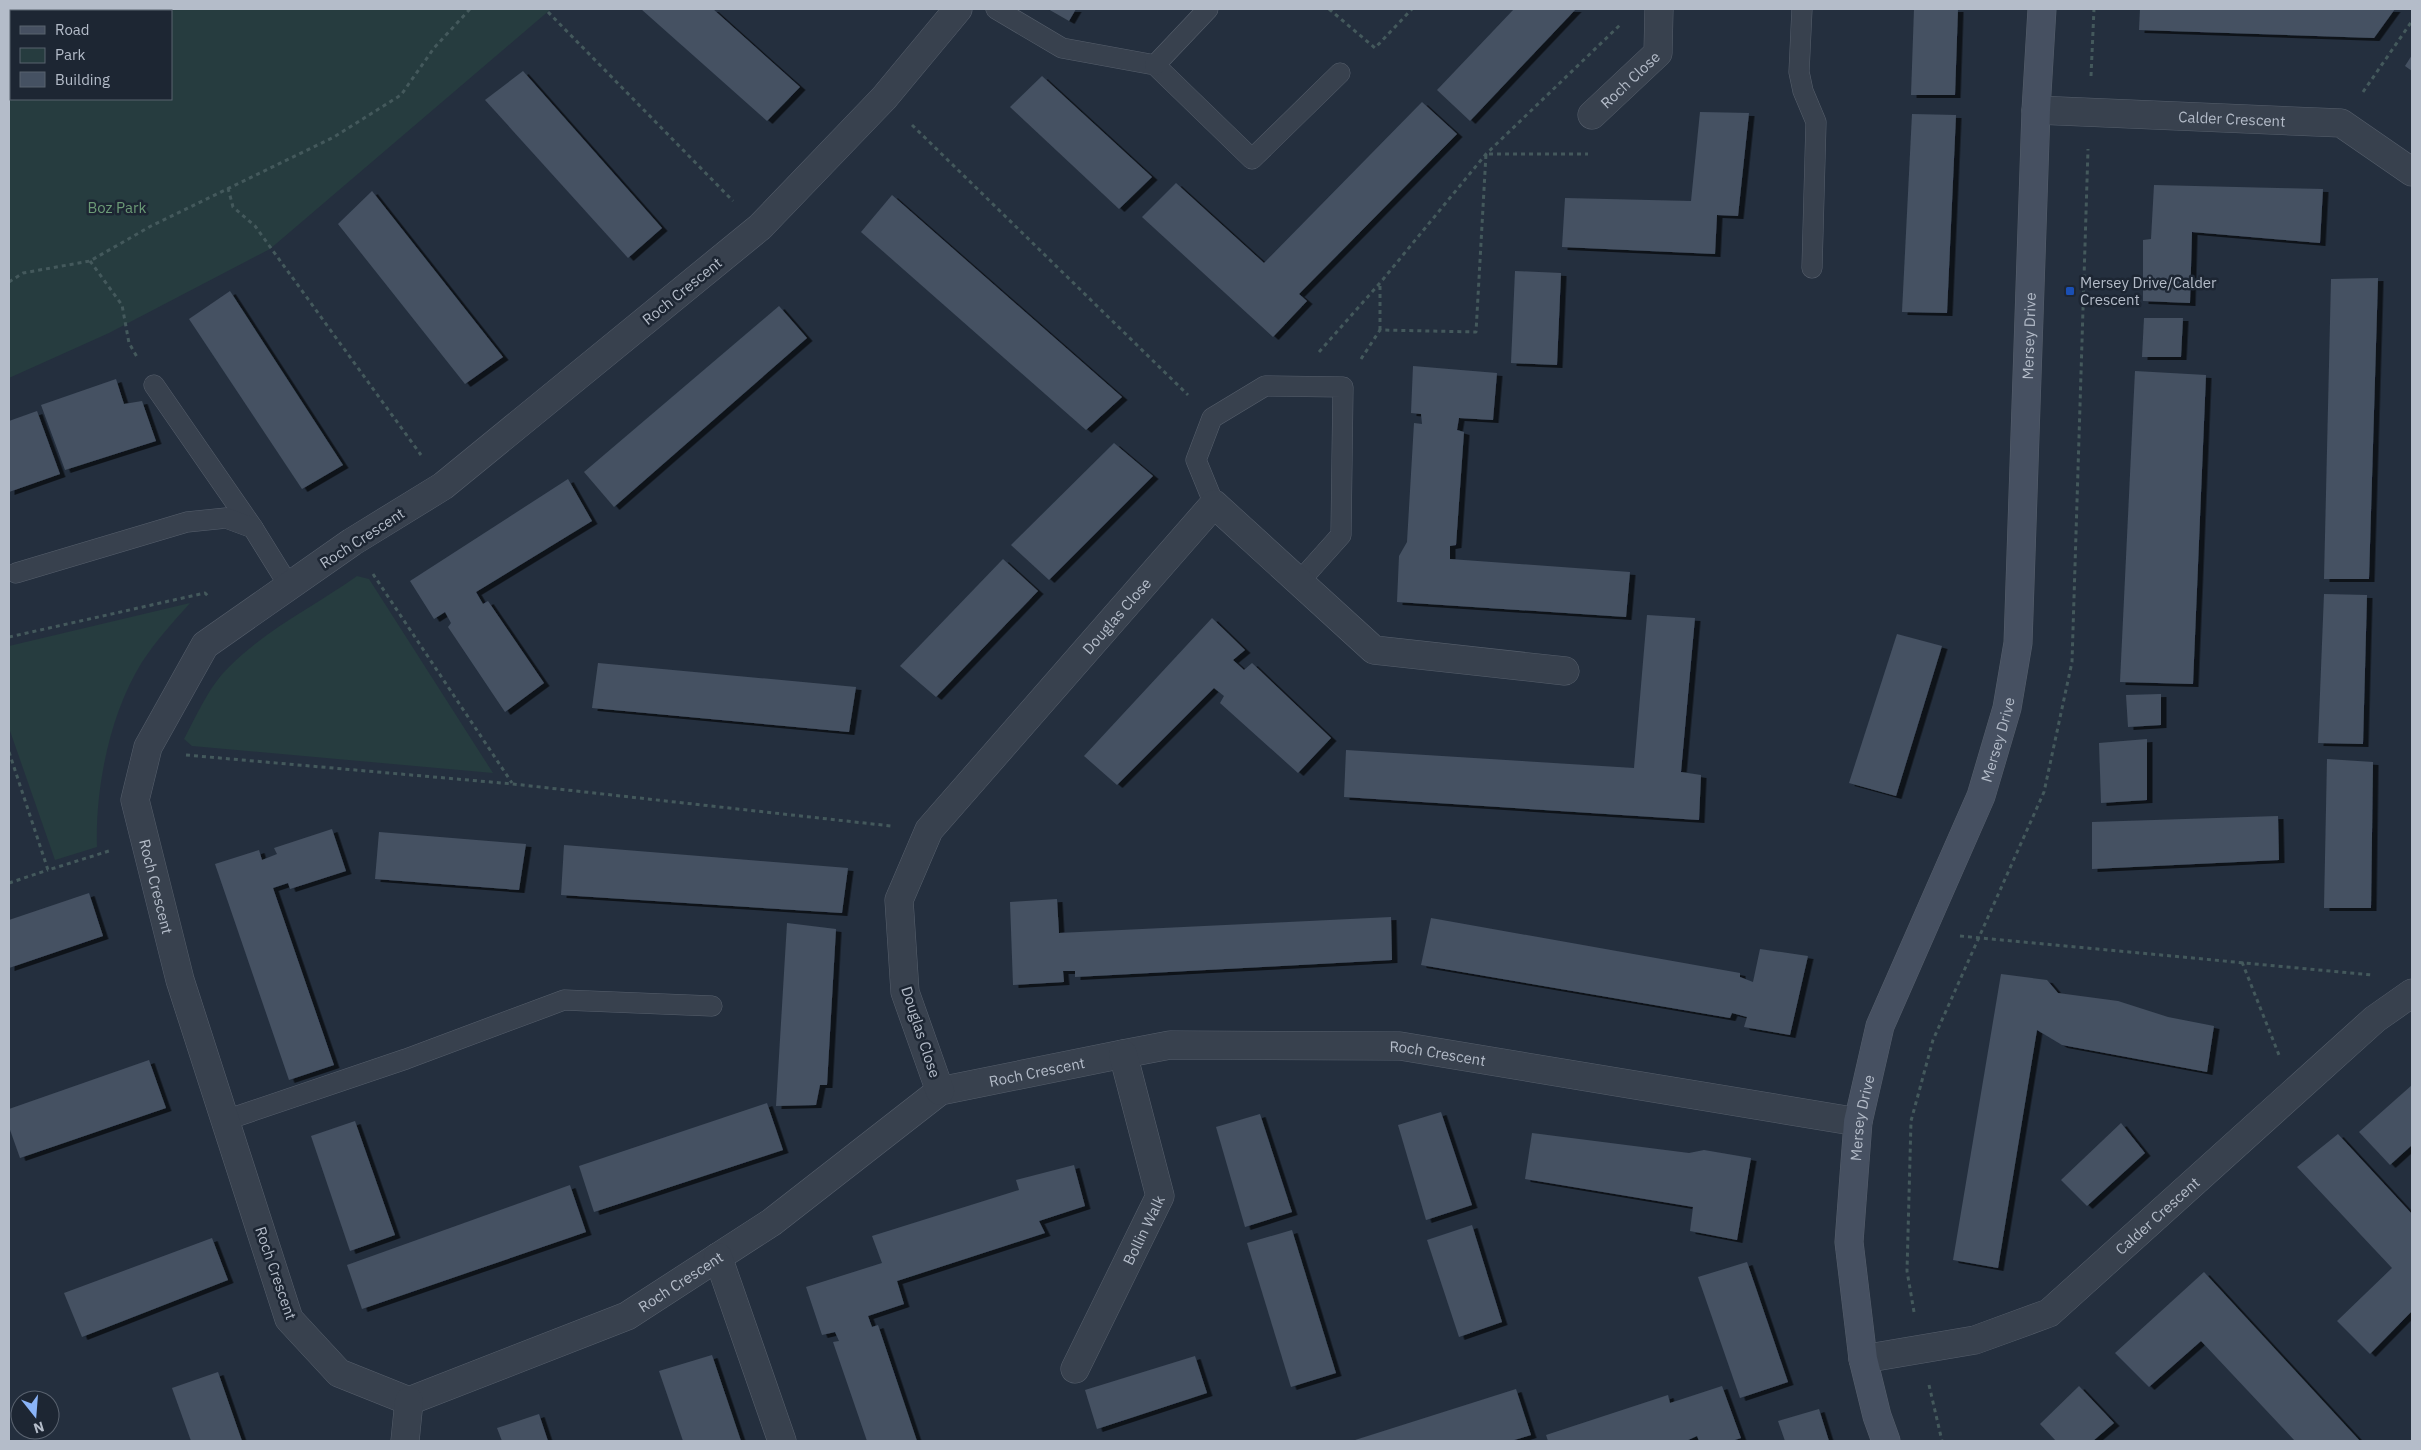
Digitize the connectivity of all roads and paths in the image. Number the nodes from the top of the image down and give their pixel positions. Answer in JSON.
{"nodes":[{"id":1,"x":470,"y":9,"type":"edge"},
{"id":2,"x":958,"y":9,"type":"edge"},
{"id":3,"x":996,"y":9,"type":"edge"},
{"id":4,"x":1208,"y":9,"type":"edge"},
{"id":5,"x":1329,"y":9,"type":"edge"},
{"id":6,"x":1412,"y":9,"type":"edge"},
{"id":7,"x":1659,"y":9,"type":"edge"},
{"id":8,"x":1802,"y":9,"type":"edge"},
{"id":9,"x":2042,"y":9,"type":"edge"},
{"id":10,"x":548,"y":12,"type":"dead end"},
{"id":11,"x":2412,"y":21,"type":"edge"},
{"id":12,"x":1624,"y":22,"type":"dead end"},
{"id":13,"x":1155,"y":65,"type":"junction"},
{"id":14,"x":1340,"y":73,"type":"dead end"},
{"id":15,"x":884,"y":98,"type":"junction"},
{"id":16,"x":2036,"y":110,"type":"junction"},
{"id":17,"x":1592,"y":116,"type":"joint"},
{"id":18,"x":2341,"y":123,"type":"junction"},
{"id":19,"x":1486,"y":154,"type":"junction"},
{"id":20,"x":2412,"y":172,"type":"edge"},
{"id":21,"x":228,"y":188,"type":"junction"},
{"id":22,"x":760,"y":228,"type":"junction"},
{"id":23,"x":90,"y":261,"type":"junction"},
{"id":24,"x":1812,"y":268,"type":"dead end"},
{"id":25,"x":9,"y":282,"type":"edge"},
{"id":26,"x":1380,"y":283,"type":"junction"},
{"id":27,"x":1380,"y":330,"type":"junction"},
{"id":28,"x":154,"y":384,"type":"joint"},
{"id":29,"x":1301,"y":386,"type":"junction"},
{"id":30,"x":1343,"y":387,"type":"junction"},
{"id":31,"x":1212,"y":418,"type":"junction"},
{"id":32,"x":443,"y":486,"type":"junction"},
{"id":33,"x":1214,"y":504,"type":"junction"},
{"id":34,"x":253,"y":528,"type":"junction"},
{"id":35,"x":352,"y":542,"type":"junction"},
{"id":36,"x":16,"y":573,"type":"dead end"},
{"id":37,"x":1299,"y":582,"type":"junction"},
{"id":38,"x":289,"y":586,"type":"junction"},
{"id":39,"x":234,"y":624,"type":"junction"},
{"id":40,"x":9,"y":637,"type":"edge"},
{"id":41,"x":1565,"y":671,"type":"dead end"},
{"id":42,"x":148,"y":746,"type":"junction"},
{"id":43,"x":9,"y":752,"type":"edge"},
{"id":44,"x":513,"y":784,"type":"junction"},
{"id":45,"x":929,"y":830,"type":"junction"},
{"id":46,"x":145,"y":841,"type":"junction"},
{"id":47,"x":48,"y":870,"type":"junction"},
{"id":48,"x":9,"y":883,"type":"edge"},
{"id":49,"x":1923,"y":933,"type":"junction"},
{"id":50,"x":2242,"y":962,"type":"junction"},
{"id":51,"x":2374,"y":975,"type":"dead end"},
{"id":52,"x":2412,"y":993,"type":"edge"},
{"id":53,"x":712,"y":1006,"type":"dead end"},
{"id":54,"x":1122,"y":1054,"type":"junction"},
{"id":55,"x":940,"y":1091,"type":"junction"},
{"id":56,"x":2294,"y":1092,"type":"junction"},
{"id":57,"x":226,"y":1120,"type":"junction"},
{"id":58,"x":1858,"y":1122,"type":"junction"},
{"id":59,"x":718,"y":1257,"type":"junction"},
{"id":60,"x":1863,"y":1359,"type":"junction"},
{"id":61,"x":1075,"y":1369,"type":"dead end"},
{"id":62,"x":409,"y":1401,"type":"junction"},
{"id":63,"x":405,"y":1441,"type":"edge"},
{"id":64,"x":782,"y":1441,"type":"edge"},
{"id":65,"x":1886,"y":1441,"type":"edge"}],
"edges":[{"from":1,"to":21,"type":"path"},
{"from":2,"to":15,"type":"street","name":"Roch Crescent"},
{"from":3,"to":13,"type":"lane"},
{"from":4,"to":13,"type":"lane"},
{"from":5,"to":6,"type":"path"},
{"from":7,"to":17,"type":"street","name":"Roch Close"},
{"from":8,"to":24,"type":"lane"},
{"from":9,"to":16,"type":"street","name":"Mersey Drive"},
{"from":10,"to":22,"type":"path"},
{"from":11,"to":18,"type":"path"},
{"from":12,"to":19,"type":"path"},
{"from":13,"to":14,"type":"lane"},
{"from":15,"to":22,"type":"street","name":"Roch Crescent"},
{"from":15,"to":31,"type":"path"},
{"from":16,"to":18,"type":"street","name":"Calder Crescent"},
{"from":16,"to":49,"type":"street","name":"Mersey Drive"},
{"from":17,"to":19,"type":"path"},
{"from":18,"to":20,"type":"street"},
{"from":19,"to":26,"type":"path"},
{"from":19,"to":27,"type":"path"},
{"from":21,"to":23,"type":"path"},
{"from":21,"to":32,"type":"path"},
{"from":22,"to":32,"type":"street","name":"Roch Crescent"},
{"from":23,"to":25,"type":"path"},
{"from":23,"to":28,"type":"path"},
{"from":26,"to":27,"type":"path"},
{"from":26,"to":29,"type":"path"},
{"from":27,"to":30,"type":"path"},
{"from":28,"to":34,"type":"lane"},
{"from":29,"to":30,"type":"lane"},
{"from":29,"to":31,"type":"lane"},
{"from":30,"to":37,"type":"lane"},
{"from":31,"to":33,"type":"lane"},
{"from":32,"to":35,"type":"street","name":"Roch Crescent"},
{"from":33,"to":37,"type":"street"},
{"from":33,"to":45,"type":"street","name":"Douglas Close"},
{"from":34,"to":36,"type":"lane"},
{"from":34,"to":38,"type":"lane"},
{"from":35,"to":38,"type":"street","name":"Roch Crescent"},
{"from":35,"to":44,"type":"path"},
{"from":37,"to":41,"type":"street"},
{"from":38,"to":39,"type":"street","name":"Roch Crescent"},
{"from":39,"to":40,"type":"path"},
{"from":39,"to":42,"type":"street","name":"Roch Crescent"},
{"from":42,"to":44,"type":"path"},
{"from":42,"to":46,"type":"street","name":"Roch Crescent"},
{"from":43,"to":47,"type":"path"},
{"from":44,"to":45,"type":"path"},
{"from":45,"to":55,"type":"street","name":"Douglas Close"},
{"from":46,"to":47,"type":"path"},
{"from":46,"to":57,"type":"street","name":"Roch Crescent"},
{"from":47,"to":48,"type":"path"},
{"from":49,"to":50,"type":"path"},
{"from":49,"to":58,"type":"street","name":"Mersey Drive"},
{"from":50,"to":51,"type":"path"},
{"from":50,"to":56,"type":"path"},
{"from":52,"to":56,"type":"street","name":"Calder Crescent"},
{"from":53,"to":57,"type":"lane"},
{"from":54,"to":55,"type":"street","name":"Roch Crescent"},
{"from":54,"to":58,"type":"street","name":"Roch Crescent"},
{"from":54,"to":61,"type":"street","name":"Bollin Walk"},
{"from":55,"to":59,"type":"street","name":"Roch Crescent"},
{"from":56,"to":60,"type":"street","name":"Calder Crescent"},
{"from":57,"to":62,"type":"street","name":"Roch Crescent"},
{"from":58,"to":60,"type":"street","name":"Mersey Drive"},
{"from":59,"to":62,"type":"street","name":"Roch Crescent"},
{"from":59,"to":64,"type":"street"},
{"from":60,"to":65,"type":"street","name":"Mersey Drive"},
{"from":62,"to":63,"type":"street"}]}
